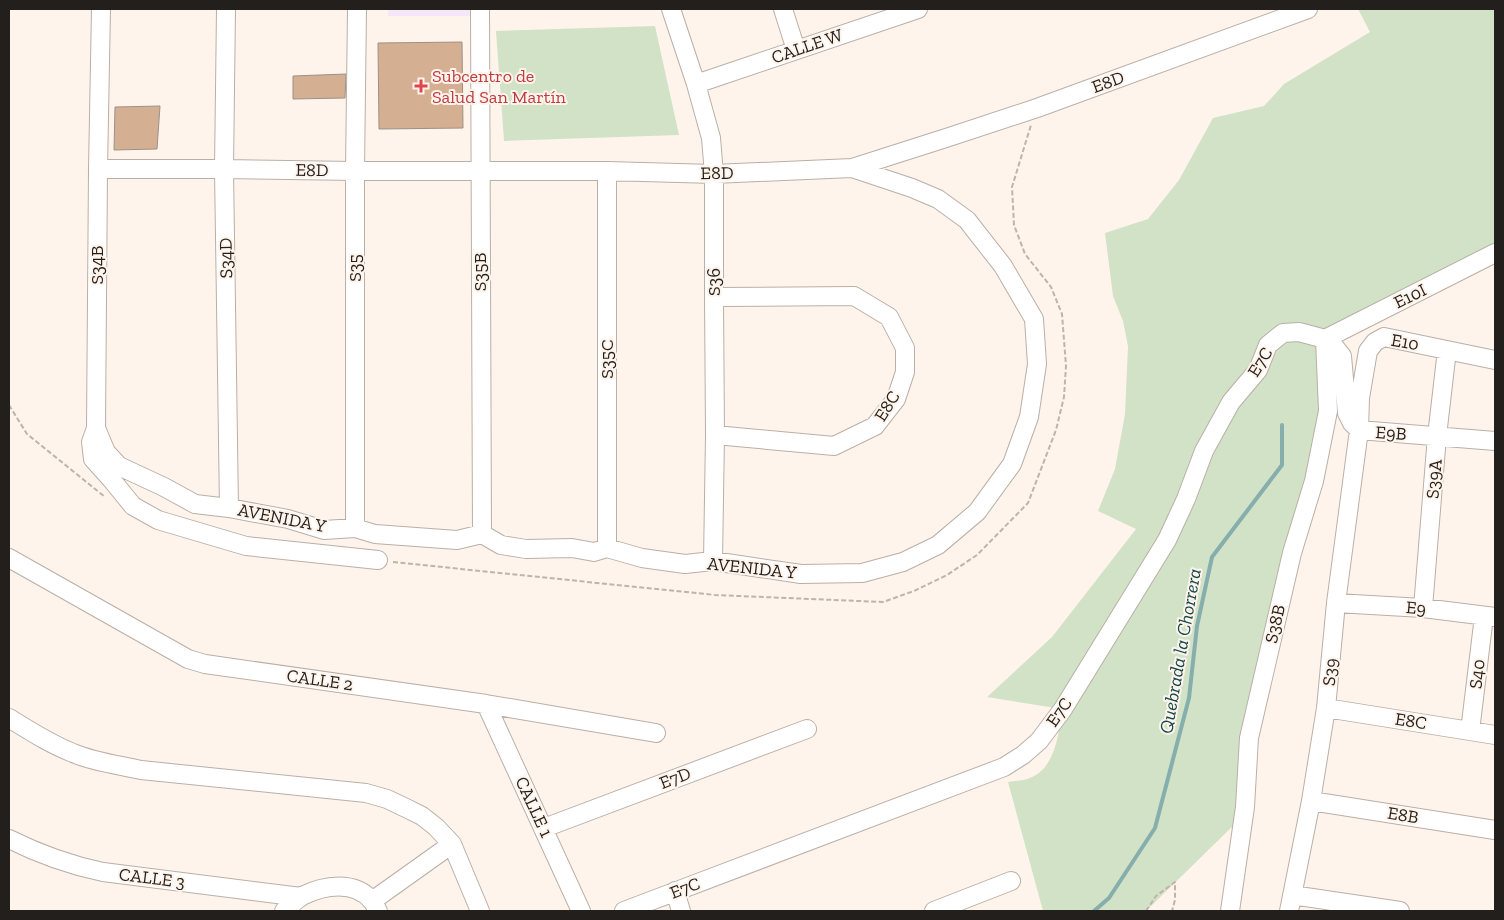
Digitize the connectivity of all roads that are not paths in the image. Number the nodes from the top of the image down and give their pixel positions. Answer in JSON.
{"nodes":[{"id":1,"x":101,"y":9,"type":"edge"},
{"id":2,"x":226,"y":9,"type":"edge"},
{"id":3,"x":357,"y":9,"type":"edge"},
{"id":4,"x":480,"y":9,"type":"edge"},
{"id":5,"x":670,"y":9,"type":"edge"},
{"id":6,"x":782,"y":9,"type":"edge"},
{"id":7,"x":1308,"y":9,"type":"edge"},
{"id":8,"x":906,"y":11,"type":"edge"},
{"id":9,"x":796,"y":50,"type":"junction"},
{"id":10,"x":696,"y":84,"type":"junction"},
{"id":11,"x":852,"y":168,"type":"junction"},
{"id":12,"x":224,"y":169,"type":"junction"},
{"id":13,"x":98,"y":170,"type":"junction"},
{"id":14,"x":355,"y":171,"type":"junction"},
{"id":15,"x":480,"y":171,"type":"junction"},
{"id":16,"x":607,"y":171,"type":"junction"},
{"id":17,"x":714,"y":174,"type":"junction"},
{"id":18,"x":1495,"y":253,"type":"edge"},
{"id":19,"x":714,"y":297,"type":"junction"},
{"id":20,"x":1325,"y":339,"type":"junction"},
{"id":21,"x":1447,"y":350,"type":"junction"},
{"id":22,"x":1495,"y":360,"type":"edge"},
{"id":23,"x":96,"y":428,"type":"junction"},
{"id":24,"x":1359,"y":430,"type":"junction"},
{"id":25,"x":715,"y":435,"type":"junction"},
{"id":26,"x":1437,"y":436,"type":"junction"},
{"id":27,"x":1495,"y":441,"type":"edge"},
{"id":28,"x":229,"y":508,"type":"junction"},
{"id":29,"x":355,"y":528,"type":"junction"},
{"id":30,"x":482,"y":534,"type":"junction"},
{"id":31,"x":607,"y":548,"type":"junction"},
{"id":32,"x":9,"y":558,"type":"edge"},
{"id":33,"x":378,"y":560,"type":"road end"},
{"id":34,"x":713,"y":561,"type":"junction"},
{"id":35,"x":1336,"y":603,"type":"junction"},
{"id":36,"x":1423,"y":608,"type":"junction"},
{"id":37,"x":1490,"y":617,"type":"edge"},
{"id":38,"x":486,"y":704,"type":"junction"},
{"id":39,"x":1326,"y":708,"type":"junction"},
{"id":40,"x":9,"y":718,"type":"edge"},
{"id":41,"x":807,"y":729,"type":"dead end"},
{"id":42,"x":1470,"y":731,"type":"junction"},
{"id":43,"x":656,"y":733,"type":"dead end"},
{"id":44,"x":1495,"y":735,"type":"edge"},
{"id":45,"x":1311,"y":801,"type":"junction"},
{"id":46,"x":544,"y":828,"type":"junction"},
{"id":47,"x":1495,"y":830,"type":"edge"},
{"id":48,"x":9,"y":839,"type":"edge"},
{"id":49,"x":452,"y":844,"type":"junction"},
{"id":50,"x":1011,"y":881,"type":"dead end"},
{"id":51,"x":675,"y":891,"type":"junction"},
{"id":52,"x":301,"y":897,"type":"junction"},
{"id":53,"x":1290,"y":903,"type":"edge"},
{"id":54,"x":375,"y":906,"type":"edge"},
{"id":55,"x":284,"y":911,"type":"edge"},
{"id":56,"x":480,"y":911,"type":"edge"},
{"id":57,"x":581,"y":911,"type":"edge"},
{"id":58,"x":624,"y":911,"type":"edge"},
{"id":59,"x":681,"y":911,"type":"edge"},
{"id":60,"x":934,"y":911,"type":"edge"},
{"id":61,"x":1230,"y":911,"type":"edge"},
{"id":62,"x":1400,"y":911,"type":"edge"}],
"edges":[{"from":1,"to":13,"type":"street","name":"S34B"},
{"from":2,"to":12,"type":"street","name":"S34D"},
{"from":3,"to":14,"type":"street","name":"S35"},
{"from":4,"to":15,"type":"street","name":"S35B"},
{"from":5,"to":10,"type":"street","name":"S36"},
{"from":6,"to":9,"type":"street"},
{"from":7,"to":11,"type":"street","name":"E8D"},
{"from":8,"to":9,"type":"street","name":"CALLE W"},
{"from":9,"to":10,"type":"street","name":"CALLE W"},
{"from":10,"to":17,"type":"street","name":"S36"},
{"from":11,"to":17,"type":"street","name":"E8D"},
{"from":11,"to":34,"type":"street","name":"AVENIDA Y"},
{"from":12,"to":13,"type":"street","name":"E8D"},
{"from":12,"to":14,"type":"street","name":"E8D"},
{"from":12,"to":28,"type":"street","name":"S34D"},
{"from":13,"to":23,"type":"street","name":"S34B"},
{"from":14,"to":15,"type":"street","name":"E8D"},
{"from":14,"to":29,"type":"street","name":"S35"},
{"from":15,"to":16,"type":"street","name":"E8D"},
{"from":15,"to":30,"type":"street","name":"S35B"},
{"from":16,"to":17,"type":"street","name":"E8D"},
{"from":16,"to":31,"type":"street","name":"S35C"},
{"from":17,"to":19,"type":"street","name":"S36"},
{"from":18,"to":20,"type":"street","name":"E10I"},
{"from":19,"to":25,"type":"street","name":"S36"},
{"from":19,"to":25,"type":"street","name":"E8C"},
{"from":20,"to":24,"type":"street","name":"E9B"},
{"from":20,"to":51,"type":"street","name":"E7C"},
{"from":20,"to":61,"type":"street","name":"S38B"},
{"from":21,"to":22,"type":"street","name":"E10"},
{"from":21,"to":24,"type":"street","name":"E10"},
{"from":21,"to":26,"type":"street","name":"S39A"},
{"from":23,"to":28,"type":"street","name":"AVENIDA Y"},
{"from":23,"to":33,"type":"street","name":"S34B"},
{"from":24,"to":26,"type":"street","name":"E9B"},
{"from":24,"to":35,"type":"street","name":"S39"},
{"from":25,"to":34,"type":"street","name":"S36"},
{"from":26,"to":27,"type":"street","name":"E9B"},
{"from":26,"to":36,"type":"street","name":"S39A"},
{"from":28,"to":29,"type":"street","name":"AVENIDA Y"},
{"from":29,"to":30,"type":"street","name":"AVENIDA Y"},
{"from":30,"to":31,"type":"street","name":"AVENIDA Y"},
{"from":31,"to":34,"type":"street","name":"AVENIDA Y"},
{"from":32,"to":38,"type":"street","name":"CALLE 2"},
{"from":35,"to":36,"type":"street","name":"E9"},
{"from":35,"to":39,"type":"street","name":"S39"},
{"from":36,"to":37,"type":"street","name":"E9"},
{"from":37,"to":42,"type":"street","name":"S40"},
{"from":38,"to":43,"type":"street","name":"CALLE 2"},
{"from":38,"to":46,"type":"street","name":"CALLE 1"},
{"from":39,"to":42,"type":"street","name":"E8C"},
{"from":39,"to":45,"type":"street","name":"S39"},
{"from":40,"to":49,"type":"street"},
{"from":41,"to":46,"type":"street","name":"E7D"},
{"from":42,"to":44,"type":"street","name":"E8C"},
{"from":45,"to":47,"type":"street","name":"E8B"},
{"from":45,"to":53,"type":"street","name":"S39"},
{"from":46,"to":57,"type":"street","name":"CALLE 1"},
{"from":48,"to":52,"type":"street","name":"CALLE 3"},
{"from":49,"to":54,"type":"street"},
{"from":49,"to":56,"type":"street"},
{"from":50,"to":60,"type":"street"},
{"from":51,"to":58,"type":"street","name":"E7C"},
{"from":51,"to":59,"type":"street"},
{"from":52,"to":54,"type":"street"},
{"from":52,"to":55,"type":"street"},
{"from":53,"to":62,"type":"street"}]}
